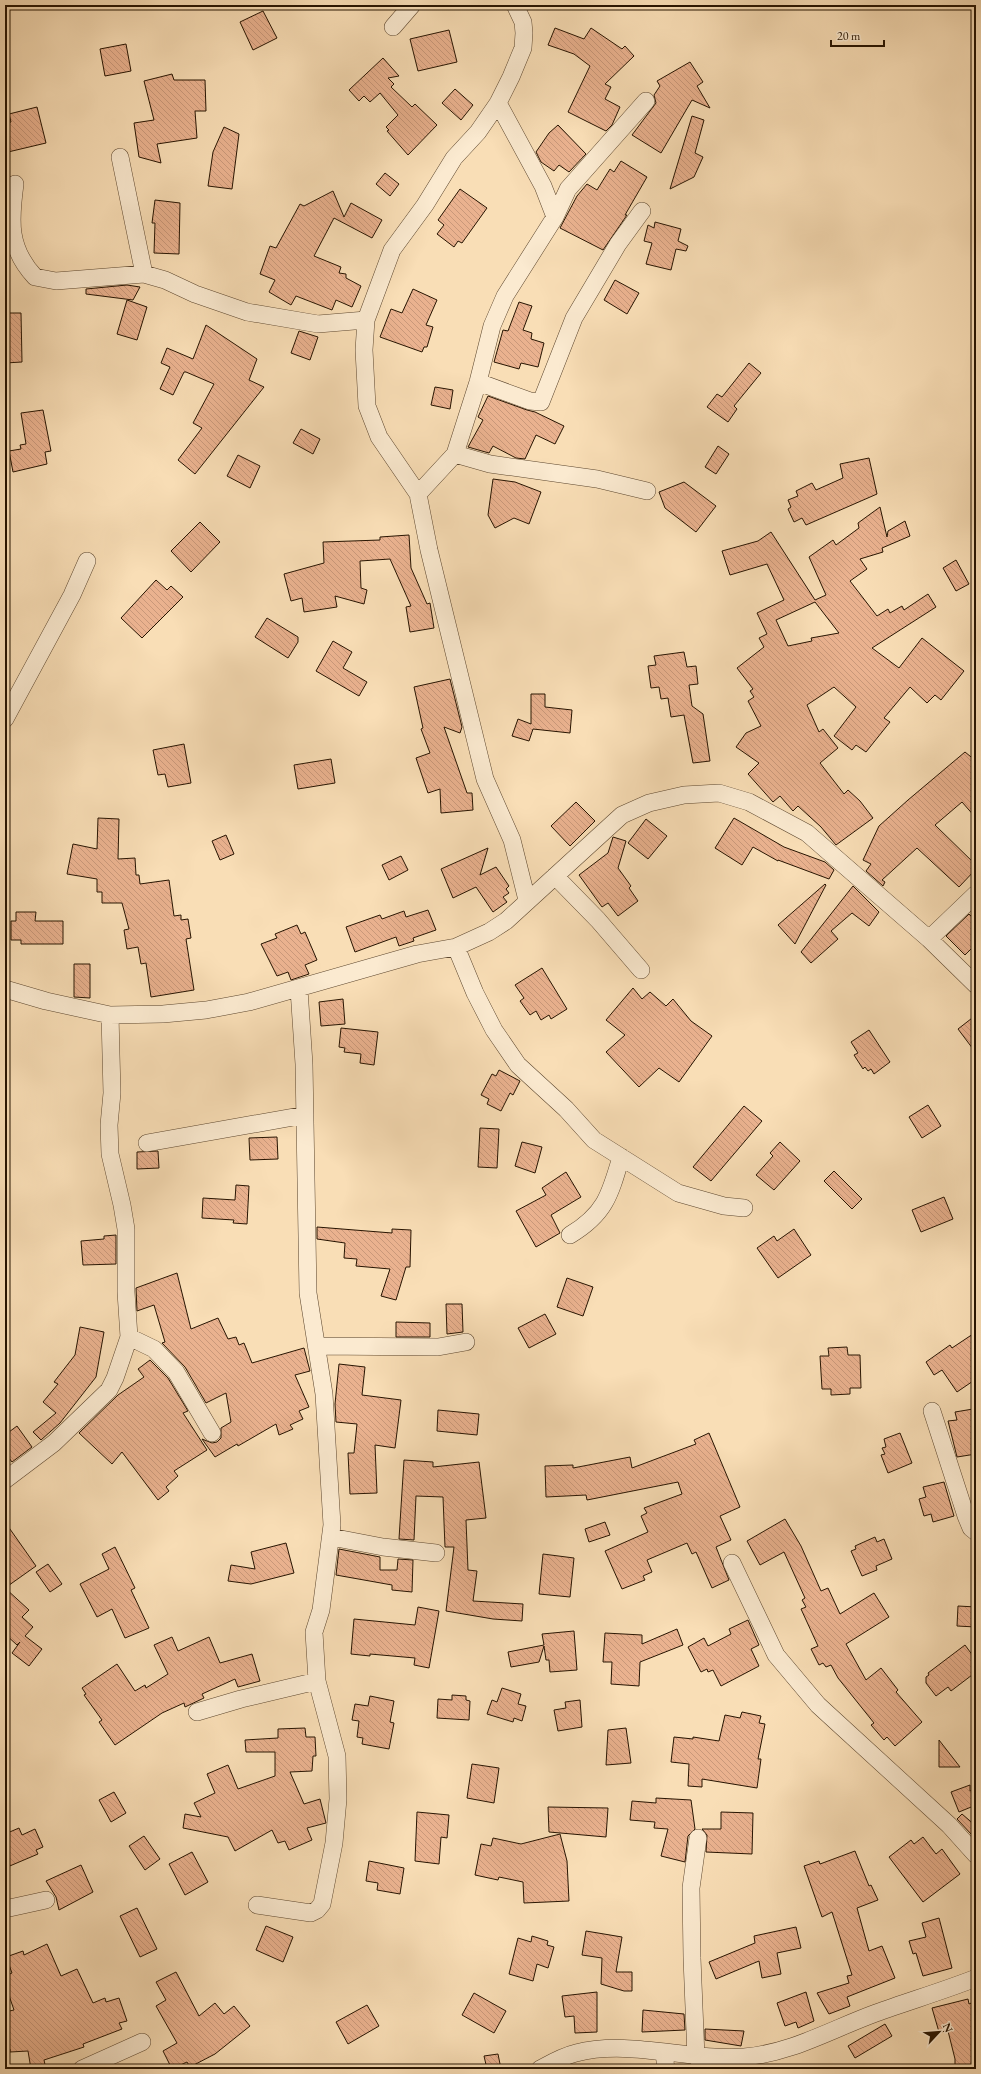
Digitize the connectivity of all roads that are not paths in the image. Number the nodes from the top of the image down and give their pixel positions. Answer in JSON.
{"nodes":[{"id":1,"x":412,"y":5,"type":"edge"},
{"id":2,"x":515,"y":5,"type":"edge"},
{"id":3,"x":393,"y":27,"type":"dead end"},
{"id":4,"x":646,"y":101,"type":"dead end"},
{"id":5,"x":498,"y":103,"type":"junction"},
{"id":6,"x":120,"y":157,"type":"dead end"},
{"id":7,"x":15,"y":184,"type":"dead end"},
{"id":8,"x":642,"y":211,"type":"dead end"},
{"id":9,"x":555,"y":217,"type":"junction"},
{"id":10,"x":144,"y":274,"type":"junction"},
{"id":11,"x":366,"y":320,"type":"junction"},
{"id":12,"x":478,"y":382,"type":"junction"},
{"id":13,"x":455,"y":454,"type":"junction"},
{"id":14,"x":647,"y":491,"type":"dead end"},
{"id":15,"x":418,"y":494,"type":"junction"},
{"id":16,"x":86,"y":561,"type":"dead end"},
{"id":17,"x":5,"y":719,"type":"edge"},
{"id":18,"x":554,"y":876,"type":"junction"},
{"id":19,"x":976,"y":894,"type":"edge"},
{"id":20,"x":527,"y":900,"type":"junction"},
{"id":21,"x":929,"y":939,"type":"junction"},
{"id":22,"x":456,"y":947,"type":"junction"},
{"id":23,"x":641,"y":970,"type":"dead end"},
{"id":24,"x":976,"y":985,"type":"edge"},
{"id":25,"x":5,"y":989,"type":"edge"},
{"id":26,"x":299,"y":989,"type":"junction"},
{"id":27,"x":110,"y":1015,"type":"junction"},
{"id":28,"x":305,"y":1115,"type":"junction"},
{"id":29,"x":147,"y":1143,"type":"dead end"},
{"id":30,"x":621,"y":1157,"type":"junction"},
{"id":31,"x":744,"y":1208,"type":"dead end"},
{"id":32,"x":570,"y":1235,"type":"dead end"},
{"id":33,"x":129,"y":1337,"type":"junction"},
{"id":34,"x":466,"y":1342,"type":"dead end"},
{"id":35,"x":317,"y":1346,"type":"junction"},
{"id":36,"x":932,"y":1411,"type":"dead end"},
{"id":37,"x":212,"y":1433,"type":"dead end"},
{"id":38,"x":5,"y":1480,"type":"edge"},
{"id":39,"x":976,"y":1532,"type":"edge"},
{"id":40,"x":331,"y":1537,"type":"junction"},
{"id":41,"x":436,"y":1553,"type":"dead end"},
{"id":42,"x":732,"y":1563,"type":"dead end"},
{"id":43,"x":317,"y":1681,"type":"junction"},
{"id":44,"x":197,"y":1712,"type":"dead end"},
{"id":45,"x":698,"y":1838,"type":"dead end"},
{"id":46,"x":976,"y":1855,"type":"edge"},
{"id":47,"x":46,"y":1900,"type":"dead end"},
{"id":48,"x":257,"y":1905,"type":"dead end"},
{"id":49,"x":5,"y":1909,"type":"edge"},
{"id":50,"x":976,"y":1978,"type":"edge"},
{"id":51,"x":142,"y":2042,"type":"dead end"},
{"id":52,"x":696,"y":2057,"type":"junction"},
{"id":53,"x":665,"y":2061,"type":"edge"},
{"id":54,"x":82,"y":2069,"type":"edge"},
{"id":55,"x":540,"y":2069,"type":"edge"}],
"edges":[{"from":1,"to":3,"type":"street"},
{"from":2,"to":5,"type":"street"},
{"from":4,"to":9,"type":"street"},
{"from":5,"to":9,"type":"street"},
{"from":5,"to":11,"type":"street"},
{"from":6,"to":10,"type":"street"},
{"from":7,"to":10,"type":"street"},
{"from":8,"to":12,"type":"street"},
{"from":9,"to":12,"type":"street"},
{"from":10,"to":11,"type":"street"},
{"from":11,"to":15,"type":"street"},
{"from":12,"to":13,"type":"street"},
{"from":13,"to":14,"type":"street"},
{"from":13,"to":15,"type":"street"},
{"from":15,"to":20,"type":"street"},
{"from":16,"to":17,"type":"street"},
{"from":18,"to":20,"type":"street"},
{"from":18,"to":21,"type":"street"},
{"from":18,"to":23,"type":"street"},
{"from":19,"to":21,"type":"street"},
{"from":20,"to":22,"type":"street"},
{"from":21,"to":24,"type":"street"},
{"from":22,"to":26,"type":"street"},
{"from":22,"to":30,"type":"street"},
{"from":25,"to":27,"type":"street"},
{"from":26,"to":27,"type":"street"},
{"from":26,"to":28,"type":"street"},
{"from":27,"to":33,"type":"street"},
{"from":28,"to":29,"type":"street"},
{"from":28,"to":35,"type":"street"},
{"from":30,"to":31,"type":"street"},
{"from":30,"to":32,"type":"street"},
{"from":33,"to":37,"type":"street"},
{"from":33,"to":38,"type":"street"},
{"from":34,"to":35,"type":"street"},
{"from":35,"to":40,"type":"street"},
{"from":36,"to":39,"type":"street"},
{"from":40,"to":41,"type":"street"},
{"from":40,"to":43,"type":"street"},
{"from":42,"to":46,"type":"street"},
{"from":43,"to":44,"type":"street"},
{"from":43,"to":48,"type":"street"},
{"from":45,"to":52,"type":"street"},
{"from":47,"to":49,"type":"street"},
{"from":50,"to":52,"type":"street"},
{"from":51,"to":54,"type":"street"},
{"from":52,"to":53,"type":"street"},
{"from":53,"to":55,"type":"street"}]}
